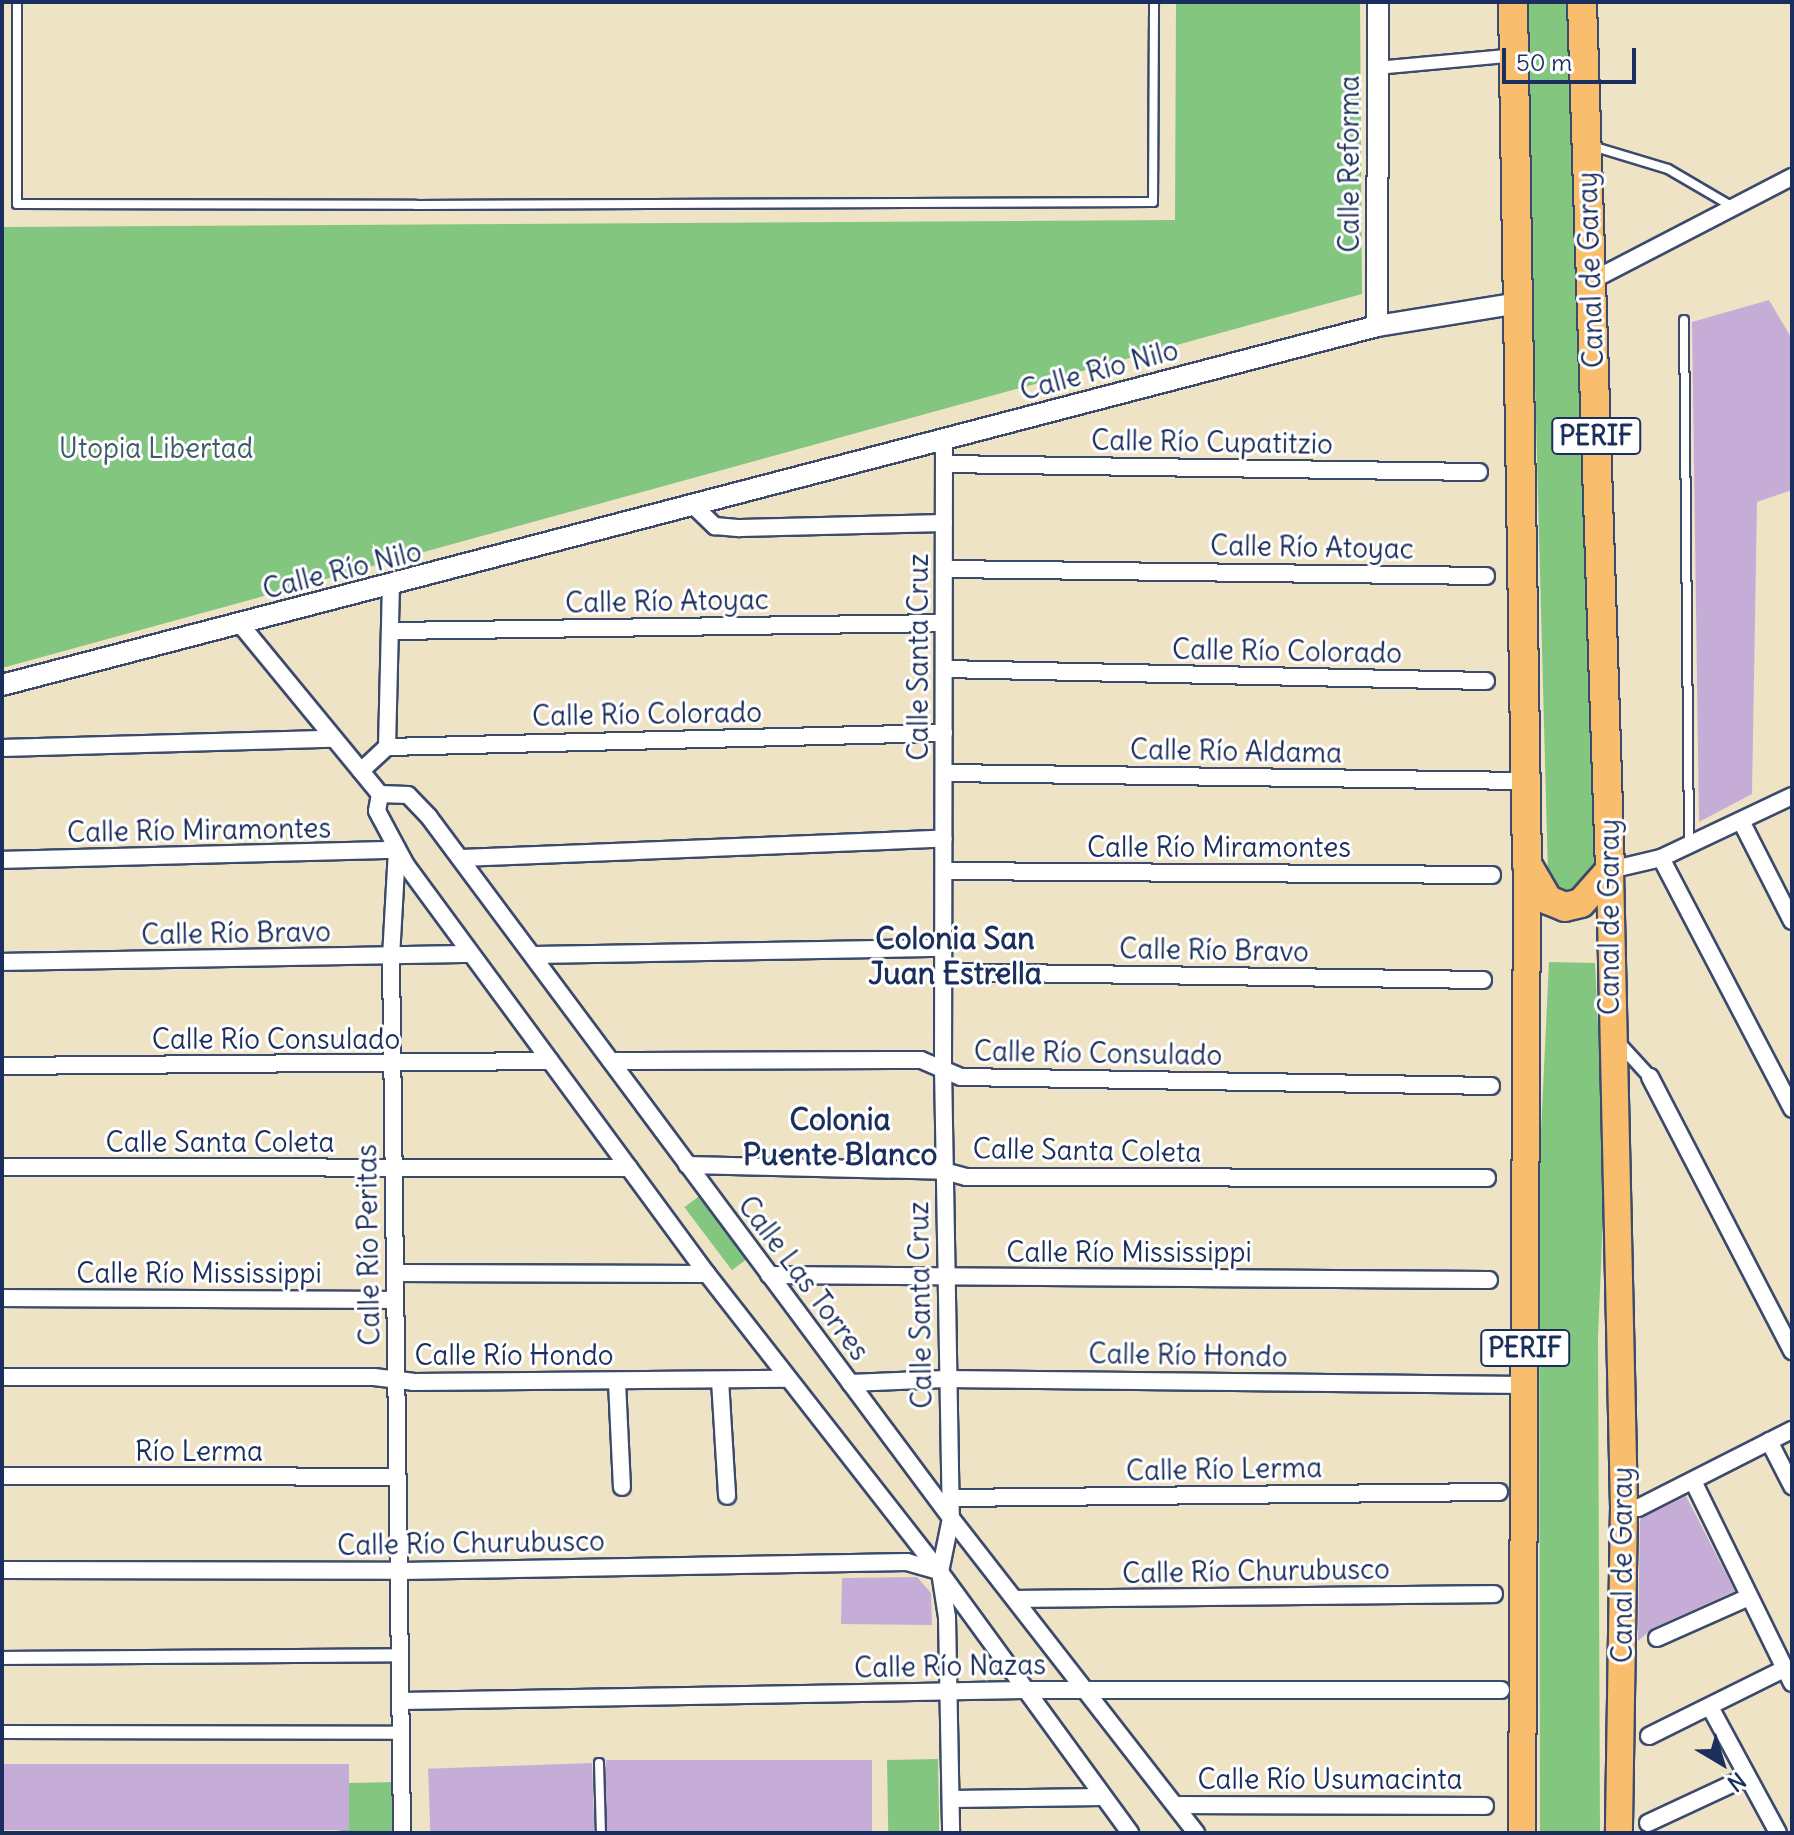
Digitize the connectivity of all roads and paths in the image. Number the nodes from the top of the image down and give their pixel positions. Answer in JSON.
{"nodes":[{"id":1,"x":17,"y":2,"type":"edge"},
{"id":2,"x":1154,"y":2,"type":"edge"},
{"id":3,"x":1378,"y":2,"type":"edge"},
{"id":4,"x":1513,"y":2,"type":"edge"},
{"id":5,"x":1582,"y":2,"type":"edge"},
{"id":6,"x":1516,"y":55,"type":"junction"},
{"id":7,"x":1377,"y":68,"type":"junction"},
{"id":8,"x":1585,"y":145,"type":"junction"},
{"id":9,"x":1792,"y":177,"type":"edge"},
{"id":10,"x":1733,"y":207,"type":"junction"},
{"id":11,"x":1591,"y":281,"type":"junction"},
{"id":12,"x":1519,"y":303,"type":"junction"},
{"id":13,"x":1684,"y":320,"type":"dead end"},
{"id":14,"x":1377,"y":326,"type":"junction"},
{"id":15,"x":944,"y":439,"type":"junction"},
{"id":16,"x":944,"y":464,"type":"junction"},
{"id":17,"x":1479,"y":472,"type":"dead end"},
{"id":18,"x":695,"y":507,"type":"junction"},
{"id":19,"x":944,"y":523,"type":"junction"},
{"id":20,"x":945,"y":569,"type":"junction"},
{"id":21,"x":1486,"y":576,"type":"dead end"},
{"id":22,"x":391,"y":586,"type":"junction"},
{"id":23,"x":943,"y":623,"type":"junction"},
{"id":24,"x":241,"y":625,"type":"junction"},
{"id":25,"x":392,"y":631,"type":"junction"},
{"id":26,"x":944,"y":669,"type":"junction"},
{"id":27,"x":1486,"y":681,"type":"dead end"},
{"id":28,"x":2,"y":685,"type":"edge"},
{"id":29,"x":944,"y":733,"type":"junction"},
{"id":30,"x":331,"y":739,"type":"junction"},
{"id":31,"x":387,"y":747,"type":"junction"},
{"id":32,"x":2,"y":748,"type":"edge"},
{"id":33,"x":361,"y":771,"type":"junction"},
{"id":34,"x":944,"y":773,"type":"junction"},
{"id":35,"x":1527,"y":781,"type":"junction"},
{"id":36,"x":380,"y":794,"type":"junction"},
{"id":37,"x":1792,"y":796,"type":"edge"},
{"id":38,"x":1741,"y":821,"type":"junction"},
{"id":39,"x":944,"y":839,"type":"junction"},
{"id":40,"x":1689,"y":845,"type":"junction"},
{"id":41,"x":397,"y":850,"type":"junction"},
{"id":42,"x":461,"y":858,"type":"junction"},
{"id":43,"x":1661,"y":858,"type":"junction"},
{"id":44,"x":2,"y":860,"type":"edge"},
{"id":45,"x":1527,"y":864,"type":"junction"},
{"id":46,"x":1610,"y":870,"type":"junction"},
{"id":47,"x":945,"y":871,"type":"junction"},
{"id":48,"x":1492,"y":875,"type":"dead end"},
{"id":49,"x":1792,"y":921,"type":"edge"},
{"id":50,"x":944,"y":948,"type":"junction"},
{"id":51,"x":470,"y":954,"type":"junction"},
{"id":52,"x":534,"y":955,"type":"junction"},
{"id":53,"x":391,"y":957,"type":"junction"},
{"id":54,"x":2,"y":962,"type":"edge"},
{"id":55,"x":944,"y":972,"type":"junction"},
{"id":56,"x":1483,"y":980,"type":"dead end"},
{"id":57,"x":1610,"y":1034,"type":"junction"},
{"id":58,"x":550,"y":1061,"type":"junction"},
{"id":59,"x":611,"y":1061,"type":"junction"},
{"id":60,"x":391,"y":1065,"type":"junction"},
{"id":61,"x":2,"y":1066,"type":"edge"},
{"id":62,"x":943,"y":1067,"type":"junction"},
{"id":63,"x":1650,"y":1077,"type":"joint"},
{"id":64,"x":1491,"y":1086,"type":"dead end"},
{"id":65,"x":1792,"y":1109,"type":"edge"},
{"id":66,"x":687,"y":1165,"type":"junction"},
{"id":67,"x":2,"y":1167,"type":"edge"},
{"id":68,"x":629,"y":1168,"type":"junction"},
{"id":69,"x":394,"y":1169,"type":"junction"},
{"id":70,"x":944,"y":1171,"type":"junction"},
{"id":71,"x":1487,"y":1178,"type":"dead end"},
{"id":72,"x":395,"y":1273,"type":"junction"},
{"id":73,"x":707,"y":1274,"type":"junction"},
{"id":74,"x":769,"y":1275,"type":"junction"},
{"id":75,"x":945,"y":1277,"type":"junction"},
{"id":76,"x":1489,"y":1280,"type":"dead end"},
{"id":77,"x":2,"y":1298,"type":"edge"},
{"id":78,"x":395,"y":1300,"type":"junction"},
{"id":79,"x":1792,"y":1351,"type":"edge"},
{"id":80,"x":2,"y":1377,"type":"edge"},
{"id":81,"x":785,"y":1379,"type":"junction"},
{"id":82,"x":945,"y":1379,"type":"junction"},
{"id":83,"x":396,"y":1380,"type":"junction"},
{"id":84,"x":720,"y":1380,"type":"junction"},
{"id":85,"x":617,"y":1382,"type":"junction"},
{"id":86,"x":850,"y":1383,"type":"junction"},
{"id":87,"x":1525,"y":1385,"type":"junction"},
{"id":88,"x":1792,"y":1430,"type":"edge"},
{"id":89,"x":1769,"y":1441,"type":"junction"},
{"id":90,"x":2,"y":1476,"type":"edge"},
{"id":91,"x":396,"y":1477,"type":"junction"},
{"id":92,"x":1693,"y":1481,"type":"junction"},
{"id":93,"x":1792,"y":1486,"type":"edge"},
{"id":94,"x":622,"y":1487,"type":"dead end"},
{"id":95,"x":1499,"y":1492,"type":"dead end"},
{"id":96,"x":727,"y":1496,"type":"dead end"},
{"id":97,"x":950,"y":1498,"type":"junction"},
{"id":98,"x":1631,"y":1508,"type":"junction"},
{"id":99,"x":951,"y":1518,"type":"junction"},
{"id":100,"x":2,"y":1570,"type":"edge"},
{"id":101,"x":400,"y":1571,"type":"junction"},
{"id":102,"x":940,"y":1572,"type":"junction"},
{"id":103,"x":1494,"y":1594,"type":"dead end"},
{"id":104,"x":1749,"y":1597,"type":"junction"},
{"id":105,"x":1019,"y":1599,"type":"junction"},
{"id":106,"x":1657,"y":1638,"type":"dead end"},
{"id":107,"x":400,"y":1655,"type":"junction"},
{"id":108,"x":2,"y":1658,"type":"edge"},
{"id":109,"x":1788,"y":1676,"type":"edge"},
{"id":110,"x":1023,"y":1690,"type":"junction"},
{"id":111,"x":1089,"y":1690,"type":"junction"},
{"id":112,"x":1501,"y":1690,"type":"dead end"},
{"id":113,"x":949,"y":1693,"type":"junction"},
{"id":114,"x":401,"y":1701,"type":"junction"},
{"id":115,"x":1710,"y":1707,"type":"junction"},
{"id":116,"x":2,"y":1732,"type":"edge"},
{"id":117,"x":401,"y":1733,"type":"junction"},
{"id":118,"x":1649,"y":1736,"type":"joint"},
{"id":119,"x":1620,"y":1747,"type":"junction"},
{"id":120,"x":599,"y":1763,"type":"dead end"},
{"id":121,"x":1747,"y":1777,"type":"junction"},
{"id":122,"x":1102,"y":1797,"type":"junction"},
{"id":123,"x":951,"y":1799,"type":"junction"},
{"id":124,"x":1176,"y":1805,"type":"junction"},
{"id":125,"x":1485,"y":1806,"type":"dead end"},
{"id":126,"x":1648,"y":1823,"type":"dead end"},
{"id":127,"x":402,"y":1833,"type":"edge"},
{"id":128,"x":601,"y":1833,"type":"edge"},
{"id":129,"x":951,"y":1833,"type":"edge"},
{"id":130,"x":1130,"y":1833,"type":"edge"},
{"id":131,"x":1196,"y":1833,"type":"edge"},
{"id":132,"x":1522,"y":1833,"type":"edge"},
{"id":133,"x":1619,"y":1833,"type":"edge"},
{"id":134,"x":1778,"y":1833,"type":"edge"}],
"edges":[{"from":1,"to":2,"type":"lane"},
{"from":3,"to":7,"type":"street","name":"Calle Reforma"},
{"from":4,"to":6,"type":"highway","number":"PERIF"},
{"from":5,"to":8,"type":"highway","name":"Canal de Garay","number":"PERIF"},
{"from":6,"to":7,"type":"street"},
{"from":6,"to":12,"type":"highway","number":"PERIF"},
{"from":7,"to":14,"type":"street","name":"Calle Reforma"},
{"from":8,"to":10,"type":"lane"},
{"from":8,"to":11,"type":"highway","name":"Canal de Garay","number":"PERIF"},
{"from":9,"to":10,"type":"street"},
{"from":10,"to":11,"type":"street"},
{"from":11,"to":46,"type":"highway","name":"Canal de Garay","number":"PERIF"},
{"from":12,"to":14,"type":"street","name":"Calle Río Nilo"},
{"from":12,"to":35,"type":"highway","number":"PERIF"},
{"from":13,"to":40,"type":"lane"},
{"from":14,"to":15,"type":"street","name":"Calle Río Nilo"},
{"from":15,"to":16,"type":"street","name":"Calle Santa Cruz"},
{"from":15,"to":18,"type":"street","name":"Calle Río Nilo"},
{"from":16,"to":17,"type":"street","name":"Calle Río Cupatitzio"},
{"from":16,"to":19,"type":"street","name":"Calle Santa Cruz"},
{"from":18,"to":19,"type":"street"},
{"from":18,"to":22,"type":"street","name":"Calle Río Nilo"},
{"from":19,"to":20,"type":"street","name":"Calle Santa Cruz"},
{"from":20,"to":21,"type":"street","name":"Calle Río Atoyac"},
{"from":20,"to":23,"type":"street","name":"Calle Santa Cruz"},
{"from":22,"to":24,"type":"street","name":"Calle Río Nilo"},
{"from":22,"to":25,"type":"street"},
{"from":23,"to":25,"type":"street","name":"Calle Río Atoyac"},
{"from":23,"to":26,"type":"street","name":"Calle Santa Cruz"},
{"from":24,"to":28,"type":"street","name":"Calle Río Nilo"},
{"from":24,"to":30,"type":"street"},
{"from":25,"to":31,"type":"street"},
{"from":26,"to":27,"type":"street","name":"Calle Río Colorado"},
{"from":26,"to":29,"type":"street","name":"Calle Santa Cruz"},
{"from":29,"to":31,"type":"street","name":"Calle Río Colorado"},
{"from":29,"to":34,"type":"street","name":"Calle Santa Cruz"},
{"from":30,"to":32,"type":"street"},
{"from":30,"to":33,"type":"street"},
{"from":31,"to":33,"type":"street"},
{"from":33,"to":36,"type":"street"},
{"from":34,"to":35,"type":"street","name":"Calle Río Aldama"},
{"from":34,"to":39,"type":"street","name":"Calle Santa Cruz"},
{"from":35,"to":45,"type":"highway","number":"PERIF"},
{"from":36,"to":41,"type":"street"},
{"from":36,"to":42,"type":"street","name":"Calle Las Torres"},
{"from":37,"to":38,"type":"street"},
{"from":38,"to":40,"type":"street"},
{"from":38,"to":49,"type":"street"},
{"from":39,"to":42,"type":"street"},
{"from":39,"to":47,"type":"street","name":"Calle Santa Cruz"},
{"from":40,"to":43,"type":"street"},
{"from":41,"to":44,"type":"street","name":"Calle Río Miramontes"},
{"from":41,"to":51,"type":"street"},
{"from":41,"to":53,"type":"street","name":"Calle Río Peritas"},
{"from":42,"to":52,"type":"street","name":"Calle Las Torres"},
{"from":43,"to":46,"type":"street"},
{"from":43,"to":65,"type":"street"},
{"from":45,"to":46,"type":"highway"},
{"from":45,"to":87,"type":"main road","number":"PERIF"},
{"from":46,"to":57,"type":"main road","name":"Canal de Garay","number":"PERIF"},
{"from":47,"to":48,"type":"street","name":"Calle Río Miramontes"},
{"from":47,"to":50,"type":"street","name":"Calle Santa Cruz"},
{"from":50,"to":52,"type":"street"},
{"from":50,"to":55,"type":"street","name":"Calle Santa Cruz"},
{"from":51,"to":53,"type":"street","name":"Calle Río Bravo"},
{"from":51,"to":58,"type":"street"},
{"from":52,"to":59,"type":"street","name":"Calle Las Torres"},
{"from":53,"to":54,"type":"street","name":"Calle Río Bravo"},
{"from":53,"to":60,"type":"street","name":"Calle Río Peritas"},
{"from":55,"to":56,"type":"street","name":"Calle Río Bravo"},
{"from":55,"to":62,"type":"street","name":"Calle Santa Cruz"},
{"from":57,"to":63,"type":"street"},
{"from":57,"to":98,"type":"main road","name":"Canal de Garay","number":"PERIF"},
{"from":58,"to":60,"type":"street","name":"Calle Río Consulado"},
{"from":58,"to":68,"type":"street"},
{"from":59,"to":62,"type":"street","name":"Calle Río Consulado"},
{"from":59,"to":66,"type":"street","name":"Calle Las Torres"},
{"from":60,"to":61,"type":"street","name":"Calle Río Consulado"},
{"from":60,"to":69,"type":"street","name":"Calle Río Peritas"},
{"from":62,"to":64,"type":"street","name":"Calle Río Consulado"},
{"from":62,"to":70,"type":"street","name":"Calle Santa Cruz"},
{"from":63,"to":79,"type":"street"},
{"from":66,"to":70,"type":"street","name":"Calle Santa Coleta"},
{"from":66,"to":74,"type":"street","name":"Calle Las Torres"},
{"from":67,"to":69,"type":"street","name":"Calle Santa Coleta"},
{"from":68,"to":69,"type":"street","name":"Calle Santa Coleta"},
{"from":68,"to":73,"type":"street"},
{"from":69,"to":72,"type":"street","name":"Calle Río Peritas"},
{"from":70,"to":71,"type":"street","name":"Calle Santa Coleta"},
{"from":70,"to":75,"type":"street","name":"Calle Santa Cruz"},
{"from":72,"to":73,"type":"street"},
{"from":72,"to":78,"type":"street","name":"Calle Río Peritas"},
{"from":73,"to":81,"type":"street"},
{"from":74,"to":75,"type":"street","name":"Calle Río Mississippi"},
{"from":74,"to":86,"type":"street","name":"Calle Las Torres"},
{"from":75,"to":76,"type":"street","name":"Calle Río Mississippi"},
{"from":75,"to":82,"type":"street","name":"Calle Santa Cruz"},
{"from":77,"to":78,"type":"street","name":"Calle Río Mississippi"},
{"from":78,"to":83,"type":"street","name":"Calle Río Peritas"},
{"from":80,"to":83,"type":"street","name":"Calle Río Hondo"},
{"from":81,"to":84,"type":"street","name":"Calle Río Hondo"},
{"from":81,"to":102,"type":"street"},
{"from":82,"to":86,"type":"street","name":"Calle Río Hondo"},
{"from":82,"to":87,"type":"street","name":"Calle Río Hondo"},
{"from":82,"to":97,"type":"street","name":"Calle Santa Cruz"},
{"from":83,"to":85,"type":"street","name":"Calle Río Hondo"},
{"from":83,"to":91,"type":"street","name":"Calle Río Peritas"},
{"from":84,"to":85,"type":"street","name":"Calle Río Hondo"},
{"from":84,"to":96,"type":"street"},
{"from":85,"to":94,"type":"street"},
{"from":86,"to":99,"type":"street","name":"Calle Las Torres"},
{"from":87,"to":132,"type":"main road","number":"PERIF"},
{"from":88,"to":89,"type":"street"},
{"from":89,"to":92,"type":"street"},
{"from":89,"to":93,"type":"street"},
{"from":90,"to":91,"type":"street","name":"Río Lerma"},
{"from":91,"to":101,"type":"street","name":"Calle Río Peritas"},
{"from":92,"to":98,"type":"street"},
{"from":92,"to":104,"type":"street"},
{"from":95,"to":97,"type":"street","name":"Calle Río Lerma"},
{"from":97,"to":99,"type":"street","name":"Calle Santa Cruz"},
{"from":98,"to":119,"type":"main road","name":"Canal de Garay","number":"PERIF"},
{"from":99,"to":102,"type":"street","name":"Calle Santa Cruz"},
{"from":99,"to":105,"type":"street","name":"Calle Las Torres"},
{"from":100,"to":101,"type":"street","name":"Calle Río Churubusco"},
{"from":101,"to":102,"type":"street","name":"Calle Río Churubusco"},
{"from":101,"to":107,"type":"street","name":"Calle Río Peritas"},
{"from":102,"to":110,"type":"street"},
{"from":102,"to":113,"type":"street","name":"Calle Santa Cruz"},
{"from":103,"to":105,"type":"street","name":"Calle Río Churubusco"},
{"from":104,"to":106,"type":"street"},
{"from":104,"to":109,"type":"street"},
{"from":105,"to":111,"type":"street","name":"Calle Las Torres"},
{"from":107,"to":108,"type":"street"},
{"from":107,"to":114,"type":"street","name":"Calle Río Peritas"},
{"from":109,"to":115,"type":"street"},
{"from":110,"to":111,"type":"street","name":"Calle Río Nazas"},
{"from":110,"to":113,"type":"street","name":"Calle Río Nazas"},
{"from":110,"to":122,"type":"street"},
{"from":111,"to":112,"type":"street","name":"Calle Río Nazas"},
{"from":111,"to":124,"type":"street","name":"Calle Las Torres"},
{"from":113,"to":114,"type":"street","name":"Calle Río Nazas"},
{"from":113,"to":123,"type":"street","name":"Calle Santa Cruz"},
{"from":114,"to":117,"type":"street","name":"Calle Río Peritas"},
{"from":115,"to":118,"type":"street"},
{"from":115,"to":121,"type":"street"},
{"from":116,"to":117,"type":"street"},
{"from":117,"to":127,"type":"street","name":"Calle Río Peritas"},
{"from":118,"to":119,"type":"street"},
{"from":119,"to":133,"type":"main road","name":"Canal de Garay","number":"PERIF"},
{"from":120,"to":128,"type":"lane"},
{"from":121,"to":126,"type":"street"},
{"from":121,"to":134,"type":"street"},
{"from":122,"to":123,"type":"street"},
{"from":122,"to":130,"type":"street"},
{"from":123,"to":129,"type":"street","name":"Calle Santa Cruz"},
{"from":124,"to":125,"type":"street","name":"Calle Río Usumacinta"},
{"from":124,"to":131,"type":"street","name":"Calle Las Torres"}]}
